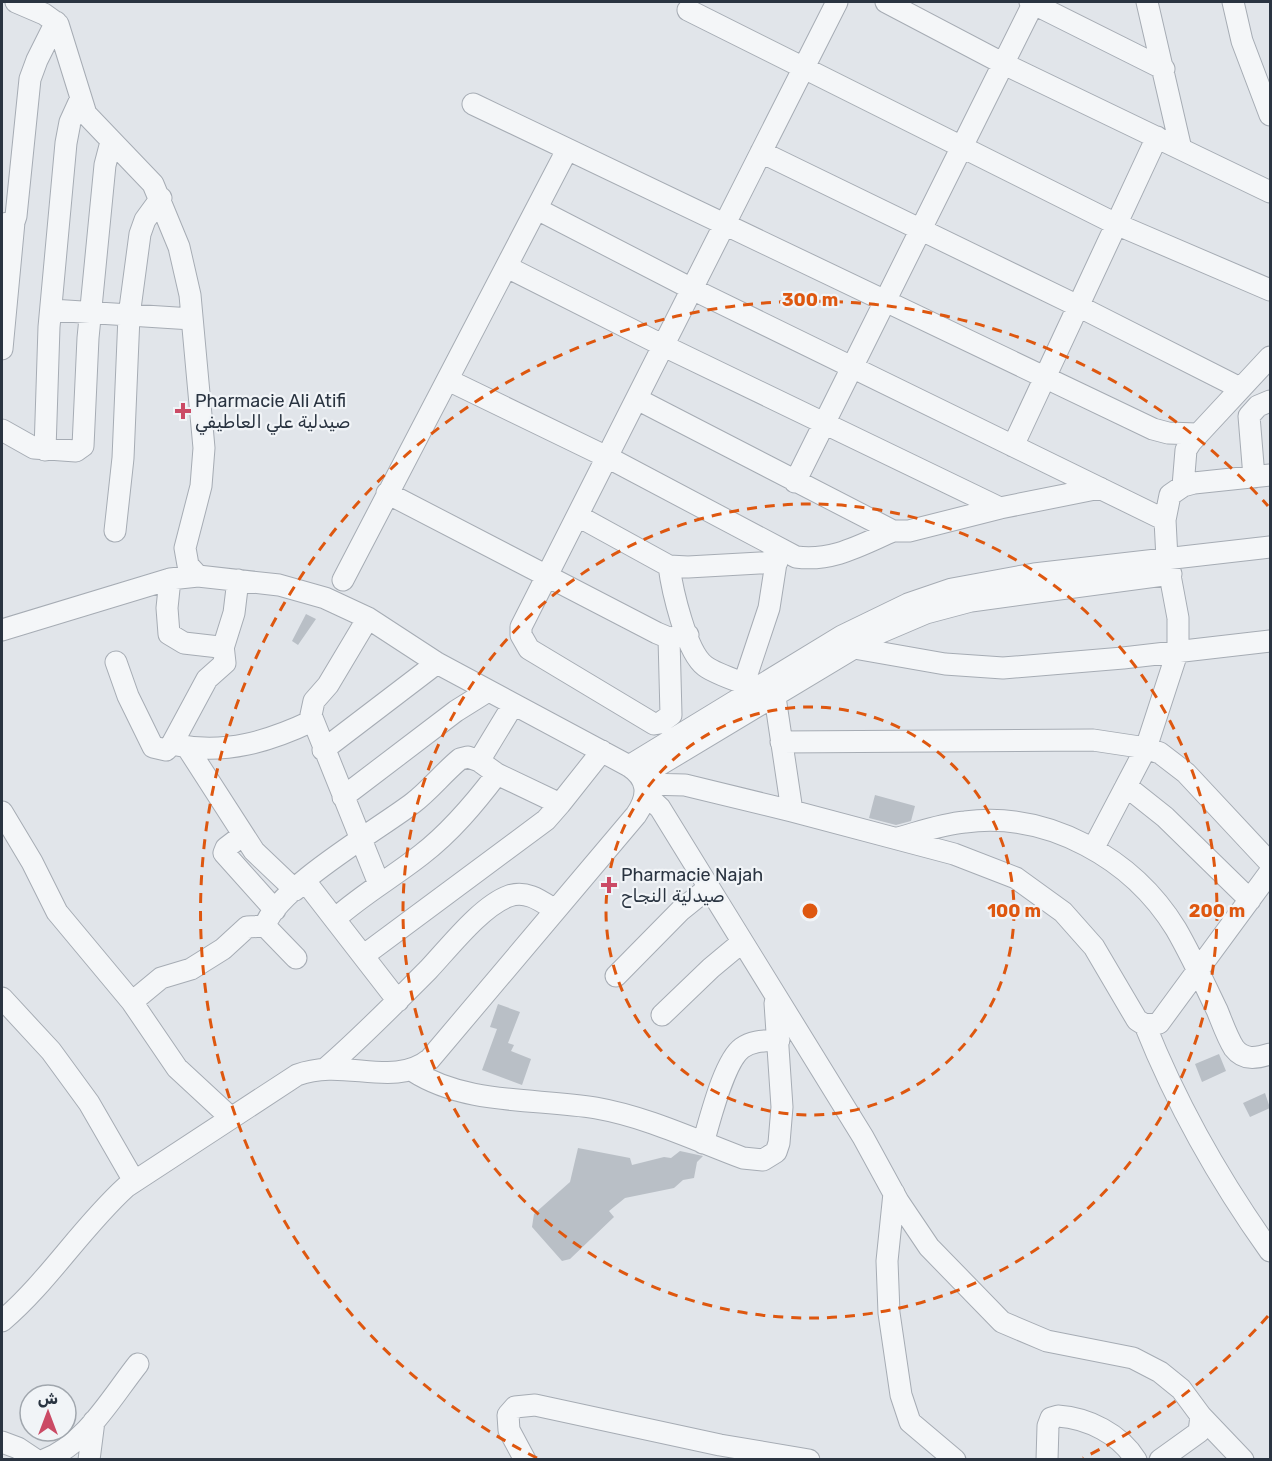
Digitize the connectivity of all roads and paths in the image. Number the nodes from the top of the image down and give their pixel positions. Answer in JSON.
{"nodes":[{"id":1,"x":4,"y":2,"type":"edge"},
{"id":2,"x":16,"y":2,"type":"edge"},
{"id":3,"x":837,"y":2,"type":"edge"},
{"id":4,"x":886,"y":2,"type":"edge"},
{"id":5,"x":1032,"y":2,"type":"edge"},
{"id":6,"x":1147,"y":2,"type":"edge"},
{"id":7,"x":1233,"y":2,"type":"edge"},
{"id":8,"x":2,"y":6,"type":"edge"},
{"id":9,"x":688,"y":10,"type":"dead end"},
{"id":10,"x":56,"y":22,"type":"junction"},
{"id":11,"x":1004,"y":64,"type":"junction"},
{"id":12,"x":804,"y":66,"type":"junction"},
{"id":13,"x":1164,"y":69,"type":"junction"},
{"id":14,"x":80,"y":100,"type":"junction"},
{"id":15,"x":473,"y":104,"type":"dead end"},
{"id":16,"x":1270,"y":114,"type":"edge"},
{"id":17,"x":1157,"y":137,"type":"junction"},
{"id":18,"x":111,"y":142,"type":"junction"},
{"id":19,"x":963,"y":146,"type":"junction"},
{"id":20,"x":1181,"y":149,"type":"junction"},
{"id":21,"x":567,"y":150,"type":"junction"},
{"id":22,"x":761,"y":152,"type":"junction"},
{"id":23,"x":1270,"y":192,"type":"edge"},
{"id":24,"x":160,"y":198,"type":"junction"},
{"id":25,"x":537,"y":209,"type":"junction"},
{"id":26,"x":8,"y":223,"type":"edge"},
{"id":27,"x":1116,"y":224,"type":"junction"},
{"id":28,"x":724,"y":226,"type":"junction"},
{"id":29,"x":921,"y":230,"type":"junction"},
{"id":30,"x":507,"y":267,"type":"junction"},
{"id":31,"x":692,"y":289,"type":"junction"},
{"id":32,"x":1270,"y":290,"type":"edge"},
{"id":33,"x":885,"y":300,"type":"junction"},
{"id":34,"x":1078,"y":306,"type":"junction"},
{"id":35,"x":51,"y":310,"type":"junction"},
{"id":36,"x":90,"y":314,"type":"junction"},
{"id":37,"x":129,"y":316,"type":"junction"},
{"id":38,"x":192,"y":320,"type":"junction"},
{"id":39,"x":664,"y":346,"type":"junction"},
{"id":40,"x":2,"y":349,"type":"edge"},
{"id":41,"x":1270,"y":357,"type":"edge"},
{"id":42,"x":853,"y":368,"type":"junction"},
{"id":43,"x":1046,"y":376,"type":"junction"},
{"id":44,"x":448,"y":380,"type":"junction"},
{"id":45,"x":1240,"y":388,"type":"junction"},
{"id":46,"x":637,"y":399,"type":"junction"},
{"id":47,"x":1270,"y":400,"type":"edge"},
{"id":48,"x":825,"y":422,"type":"junction"},
{"id":49,"x":2,"y":430,"type":"edge"},
{"id":50,"x":1197,"y":434,"type":"junction"},
{"id":51,"x":1013,"y":446,"type":"junction"},
{"id":52,"x":45,"y":450,"type":"junction"},
{"id":53,"x":609,"y":458,"type":"junction"},
{"id":54,"x":1262,"y":476,"type":"edge"},
{"id":55,"x":795,"y":482,"type":"junction"},
{"id":56,"x":1183,"y":486,"type":"junction"},
{"id":57,"x":1100,"y":488,"type":"junction"},
{"id":58,"x":387,"y":493,"type":"junction"},
{"id":59,"x":1000,"y":508,"type":"junction"},
{"id":60,"x":578,"y":516,"type":"junction"},
{"id":61,"x":1165,"y":520,"type":"junction"},
{"id":62,"x":115,"y":531,"type":"dead end"},
{"id":63,"x":893,"y":531,"type":"junction"},
{"id":64,"x":1270,"y":547,"type":"edge"},
{"id":65,"x":778,"y":556,"type":"junction"},
{"id":66,"x":669,"y":566,"type":"junction"},
{"id":67,"x":1169,"y":566,"type":"junction"},
{"id":68,"x":198,"y":576,"type":"junction"},
{"id":69,"x":547,"y":576,"type":"junction"},
{"id":70,"x":170,"y":579,"type":"junction"},
{"id":71,"x":238,"y":580,"type":"junction"},
{"id":72,"x":343,"y":580,"type":"dead end"},
{"id":73,"x":368,"y":618,"type":"junction"},
{"id":74,"x":2,"y":630,"type":"edge"},
{"id":75,"x":763,"y":632,"type":"junction"},
{"id":76,"x":679,"y":636,"type":"junction"},
{"id":77,"x":1270,"y":640,"type":"edge"},
{"id":78,"x":223,"y":645,"type":"junction"},
{"id":79,"x":854,"y":648,"type":"junction"},
{"id":80,"x":1178,"y":650,"type":"junction"},
{"id":81,"x":116,"y":662,"type":"dead end"},
{"id":82,"x":437,"y":663,"type":"junction"},
{"id":83,"x":762,"y":686,"type":"junction"},
{"id":84,"x":488,"y":691,"type":"junction"},
{"id":85,"x":513,"y":705,"type":"junction"},
{"id":86,"x":312,"y":721,"type":"junction"},
{"id":87,"x":781,"y":742,"type":"junction"},
{"id":88,"x":179,"y":746,"type":"junction"},
{"id":89,"x":1146,"y":748,"type":"junction"},
{"id":90,"x":323,"y":750,"type":"junction"},
{"id":91,"x":602,"y":752,"type":"junction"},
{"id":92,"x":478,"y":761,"type":"junction"},
{"id":93,"x":497,"y":774,"type":"junction"},
{"id":94,"x":640,"y":780,"type":"junction"},
{"id":95,"x":1126,"y":786,"type":"junction"},
{"id":96,"x":343,"y":797,"type":"junction"},
{"id":97,"x":560,"y":804,"type":"junction"},
{"id":98,"x":792,"y":811,"type":"junction"},
{"id":99,"x":2,"y":812,"type":"edge"},
{"id":100,"x":243,"y":835,"type":"junction"},
{"id":101,"x":898,"y":838,"type":"junction"},
{"id":102,"x":363,"y":839,"type":"junction"},
{"id":103,"x":1093,"y":849,"type":"junction"},
{"id":104,"x":1270,"y":863,"type":"edge"},
{"id":105,"x":1270,"y":872,"type":"edge"},
{"id":106,"x":379,"y":884,"type":"junction"},
{"id":107,"x":300,"y":885,"type":"junction"},
{"id":108,"x":707,"y":889,"type":"junction"},
{"id":109,"x":1250,"y":900,"type":"junction"},
{"id":110,"x":555,"y":910,"type":"junction"},
{"id":111,"x":270,"y":918,"type":"junction"},
{"id":112,"x":336,"y":918,"type":"junction"},
{"id":113,"x":741,"y":944,"type":"junction"},
{"id":114,"x":363,"y":956,"type":"junction"},
{"id":115,"x":296,"y":958,"type":"dead end"},
{"id":116,"x":1198,"y":970,"type":"junction"},
{"id":117,"x":615,"y":976,"type":"dead end"},
{"id":118,"x":774,"y":996,"type":"junction"},
{"id":119,"x":2,"y":998,"type":"edge"},
{"id":120,"x":398,"y":1001,"type":"junction"},
{"id":121,"x":132,"y":1002,"type":"junction"},
{"id":122,"x":662,"y":1015,"type":"dead end"},
{"id":123,"x":1145,"y":1025,"type":"junction"},
{"id":124,"x":779,"y":1040,"type":"junction"},
{"id":125,"x":1270,"y":1053,"type":"edge"},
{"id":126,"x":325,"y":1069,"type":"junction"},
{"id":127,"x":413,"y":1071,"type":"junction"},
{"id":128,"x":231,"y":1118,"type":"junction"},
{"id":129,"x":703,"y":1143,"type":"junction"},
{"id":130,"x":134,"y":1181,"type":"junction"},
{"id":131,"x":894,"y":1193,"type":"junction"},
{"id":132,"x":1270,"y":1251,"type":"edge"},
{"id":133,"x":2,"y":1322,"type":"edge"},
{"id":134,"x":138,"y":1364,"type":"dead end"},
{"id":135,"x":1201,"y":1416,"type":"junction"},
{"id":136,"x":94,"y":1421,"type":"junction"},
{"id":137,"x":2,"y":1442,"type":"edge"},
{"id":138,"x":718,"y":1452,"type":"edge"},
{"id":139,"x":36,"y":1460,"type":"edge"},
{"id":140,"x":44,"y":1460,"type":"edge"},
{"id":141,"x":89,"y":1460,"type":"edge"},
{"id":142,"x":525,"y":1460,"type":"edge"},
{"id":143,"x":810,"y":1460,"type":"edge"},
{"id":144,"x":956,"y":1460,"type":"edge"},
{"id":145,"x":1047,"y":1460,"type":"edge"},
{"id":146,"x":1136,"y":1460,"type":"edge"},
{"id":147,"x":1160,"y":1460,"type":"edge"},
{"id":148,"x":1243,"y":1460,"type":"edge"}],
"edges":[{"from":1,"to":8,"type":"street"},
{"from":2,"to":10,"type":"street"},
{"from":3,"to":12,"type":"street"},
{"from":4,"to":11,"type":"street"},
{"from":5,"to":11,"type":"street"},
{"from":5,"to":13,"type":"street"},
{"from":6,"to":13,"type":"street"},
{"from":7,"to":16,"type":"street"},
{"from":9,"to":12,"type":"street"},
{"from":10,"to":14,"type":"street"},
{"from":10,"to":26,"type":"street"},
{"from":11,"to":17,"type":"street"},
{"from":11,"to":19,"type":"street"},
{"from":12,"to":19,"type":"street"},
{"from":12,"to":22,"type":"street"},
{"from":13,"to":20,"type":"street"},
{"from":14,"to":18,"type":"street"},
{"from":14,"to":35,"type":"street"},
{"from":15,"to":21,"type":"street"},
{"from":17,"to":20,"type":"street"},
{"from":17,"to":27,"type":"street"},
{"from":18,"to":24,"type":"street"},
{"from":18,"to":36,"type":"street"},
{"from":19,"to":27,"type":"street"},
{"from":19,"to":29,"type":"street"},
{"from":20,"to":23,"type":"street"},
{"from":21,"to":25,"type":"street"},
{"from":21,"to":28,"type":"street"},
{"from":22,"to":28,"type":"street"},
{"from":22,"to":29,"type":"street"},
{"from":24,"to":37,"type":"street"},
{"from":24,"to":38,"type":"street"},
{"from":25,"to":30,"type":"street"},
{"from":25,"to":31,"type":"street"},
{"from":26,"to":40,"type":"street"},
{"from":27,"to":32,"type":"street"},
{"from":27,"to":34,"type":"street"},
{"from":28,"to":31,"type":"street"},
{"from":28,"to":33,"type":"street"},
{"from":29,"to":33,"type":"street"},
{"from":29,"to":34,"type":"street"},
{"from":30,"to":39,"type":"street"},
{"from":30,"to":44,"type":"street"},
{"from":31,"to":39,"type":"street"},
{"from":31,"to":42,"type":"street"},
{"from":33,"to":42,"type":"street"},
{"from":33,"to":43,"type":"street"},
{"from":34,"to":43,"type":"street"},
{"from":34,"to":45,"type":"street"},
{"from":35,"to":36,"type":"street"},
{"from":35,"to":52,"type":"street"},
{"from":36,"to":37,"type":"street"},
{"from":36,"to":52,"type":"street"},
{"from":37,"to":38,"type":"street"},
{"from":37,"to":62,"type":"street"},
{"from":38,"to":68,"type":"street"},
{"from":39,"to":46,"type":"street"},
{"from":39,"to":48,"type":"street"},
{"from":41,"to":45,"type":"street"},
{"from":42,"to":48,"type":"street"},
{"from":42,"to":51,"type":"street"},
{"from":43,"to":50,"type":"street"},
{"from":43,"to":51,"type":"street"},
{"from":44,"to":53,"type":"street"},
{"from":44,"to":58,"type":"street"},
{"from":45,"to":50,"type":"street"},
{"from":46,"to":53,"type":"street"},
{"from":46,"to":55,"type":"street"},
{"from":47,"to":54,"type":"street"},
{"from":48,"to":55,"type":"street"},
{"from":48,"to":59,"type":"street"},
{"from":49,"to":52,"type":"street"},
{"from":50,"to":56,"type":"street"},
{"from":51,"to":57,"type":"street"},
{"from":53,"to":60,"type":"street"},
{"from":53,"to":65,"type":"street"},
{"from":54,"to":56,"type":"street"},
{"from":55,"to":63,"type":"street"},
{"from":56,"to":61,"type":"street"},
{"from":57,"to":59,"type":"street"},
{"from":57,"to":61,"type":"street"},
{"from":58,"to":69,"type":"street"},
{"from":58,"to":72,"type":"street"},
{"from":59,"to":63,"type":"street"},
{"from":60,"to":66,"type":"street"},
{"from":60,"to":69,"type":"street"},
{"from":61,"to":67,"type":"street"},
{"from":63,"to":65,"type":"street"},
{"from":64,"to":67,"type":"street"},
{"from":65,"to":66,"type":"street"},
{"from":65,"to":75,"type":"street"},
{"from":66,"to":76,"type":"street"},
{"from":67,"to":79,"type":"street"},
{"from":67,"to":80,"type":"street"},
{"from":67,"to":83,"type":"street"},
{"from":68,"to":70,"type":"street"},
{"from":68,"to":71,"type":"street"},
{"from":69,"to":76,"type":"street"},
{"from":69,"to":76,"type":"street"},
{"from":70,"to":74,"type":"street"},
{"from":70,"to":78,"type":"street"},
{"from":71,"to":73,"type":"street"},
{"from":71,"to":78,"type":"street"},
{"from":73,"to":82,"type":"street"},
{"from":73,"to":86,"type":"street"},
{"from":75,"to":83,"type":"street"},
{"from":75,"to":83,"type":"street"},
{"from":76,"to":83,"type":"street"},
{"from":77,"to":80,"type":"street"},
{"from":78,"to":88,"type":"street"},
{"from":79,"to":80,"type":"street"},
{"from":79,"to":83,"type":"street"},
{"from":80,"to":89,"type":"street"},
{"from":81,"to":88,"type":"street"},
{"from":82,"to":84,"type":"street"},
{"from":82,"to":90,"type":"street"},
{"from":83,"to":87,"type":"street"},
{"from":83,"to":94,"type":"street"},
{"from":84,"to":85,"type":"street"},
{"from":84,"to":96,"type":"street"},
{"from":85,"to":91,"type":"street"},
{"from":85,"to":92,"type":"street"},
{"from":86,"to":88,"type":"street"},
{"from":86,"to":90,"type":"street"},
{"from":87,"to":89,"type":"street"},
{"from":87,"to":98,"type":"street"},
{"from":88,"to":100,"type":"street"},
{"from":89,"to":95,"type":"street"},
{"from":89,"to":104,"type":"street"},
{"from":90,"to":96,"type":"street"},
{"from":91,"to":94,"type":"street"},
{"from":91,"to":97,"type":"street"},
{"from":92,"to":93,"type":"street"},
{"from":92,"to":102,"type":"street"},
{"from":93,"to":97,"type":"street"},
{"from":93,"to":106,"type":"street"},
{"from":94,"to":98,"type":"street"},
{"from":94,"to":108,"type":"street"},
{"from":94,"to":110,"type":"street"},
{"from":95,"to":103,"type":"street"},
{"from":95,"to":109,"type":"street"},
{"from":96,"to":102,"type":"street"},
{"from":97,"to":114,"type":"street"},
{"from":98,"to":101,"type":"street"},
{"from":99,"to":121,"type":"street"},
{"from":100,"to":107,"type":"street"},
{"from":100,"to":111,"type":"street"},
{"from":101,"to":103,"type":"street"},
{"from":101,"to":123,"type":"street"},
{"from":102,"to":106,"type":"street"},
{"from":102,"to":107,"type":"street"},
{"from":103,"to":116,"type":"street"},
{"from":105,"to":109,"type":"street"},
{"from":106,"to":112,"type":"street"},
{"from":107,"to":111,"type":"street"},
{"from":107,"to":112,"type":"street"},
{"from":108,"to":113,"type":"street"},
{"from":108,"to":117,"type":"street"},
{"from":109,"to":116,"type":"street"},
{"from":110,"to":120,"type":"street"},
{"from":110,"to":127,"type":"street"},
{"from":111,"to":115,"type":"street"},
{"from":111,"to":121,"type":"street"},
{"from":112,"to":114,"type":"street"},
{"from":113,"to":118,"type":"street"},
{"from":113,"to":122,"type":"street"},
{"from":114,"to":120,"type":"street"},
{"from":116,"to":123,"type":"street"},
{"from":116,"to":125,"type":"street"},
{"from":118,"to":124,"type":"street"},
{"from":118,"to":131,"type":"street"},
{"from":119,"to":130,"type":"street"},
{"from":120,"to":126,"type":"street"},
{"from":121,"to":128,"type":"street"},
{"from":123,"to":132,"type":"street"},
{"from":124,"to":129,"type":"street"},
{"from":124,"to":129,"type":"street"},
{"from":126,"to":127,"type":"street"},
{"from":126,"to":128,"type":"street"},
{"from":127,"to":129,"type":"street"},
{"from":128,"to":130,"type":"street"},
{"from":130,"to":133,"type":"street"},
{"from":131,"to":135,"type":"street"},
{"from":131,"to":144,"type":"street"},
{"from":134,"to":136,"type":"street"},
{"from":135,"to":147,"type":"street"},
{"from":135,"to":148,"type":"street"},
{"from":136,"to":140,"type":"street"},
{"from":136,"to":141,"type":"street"},
{"from":137,"to":139,"type":"street"},
{"from":138,"to":142,"type":"street"},
{"from":138,"to":143,"type":"street"},
{"from":145,"to":146,"type":"street"}]}
